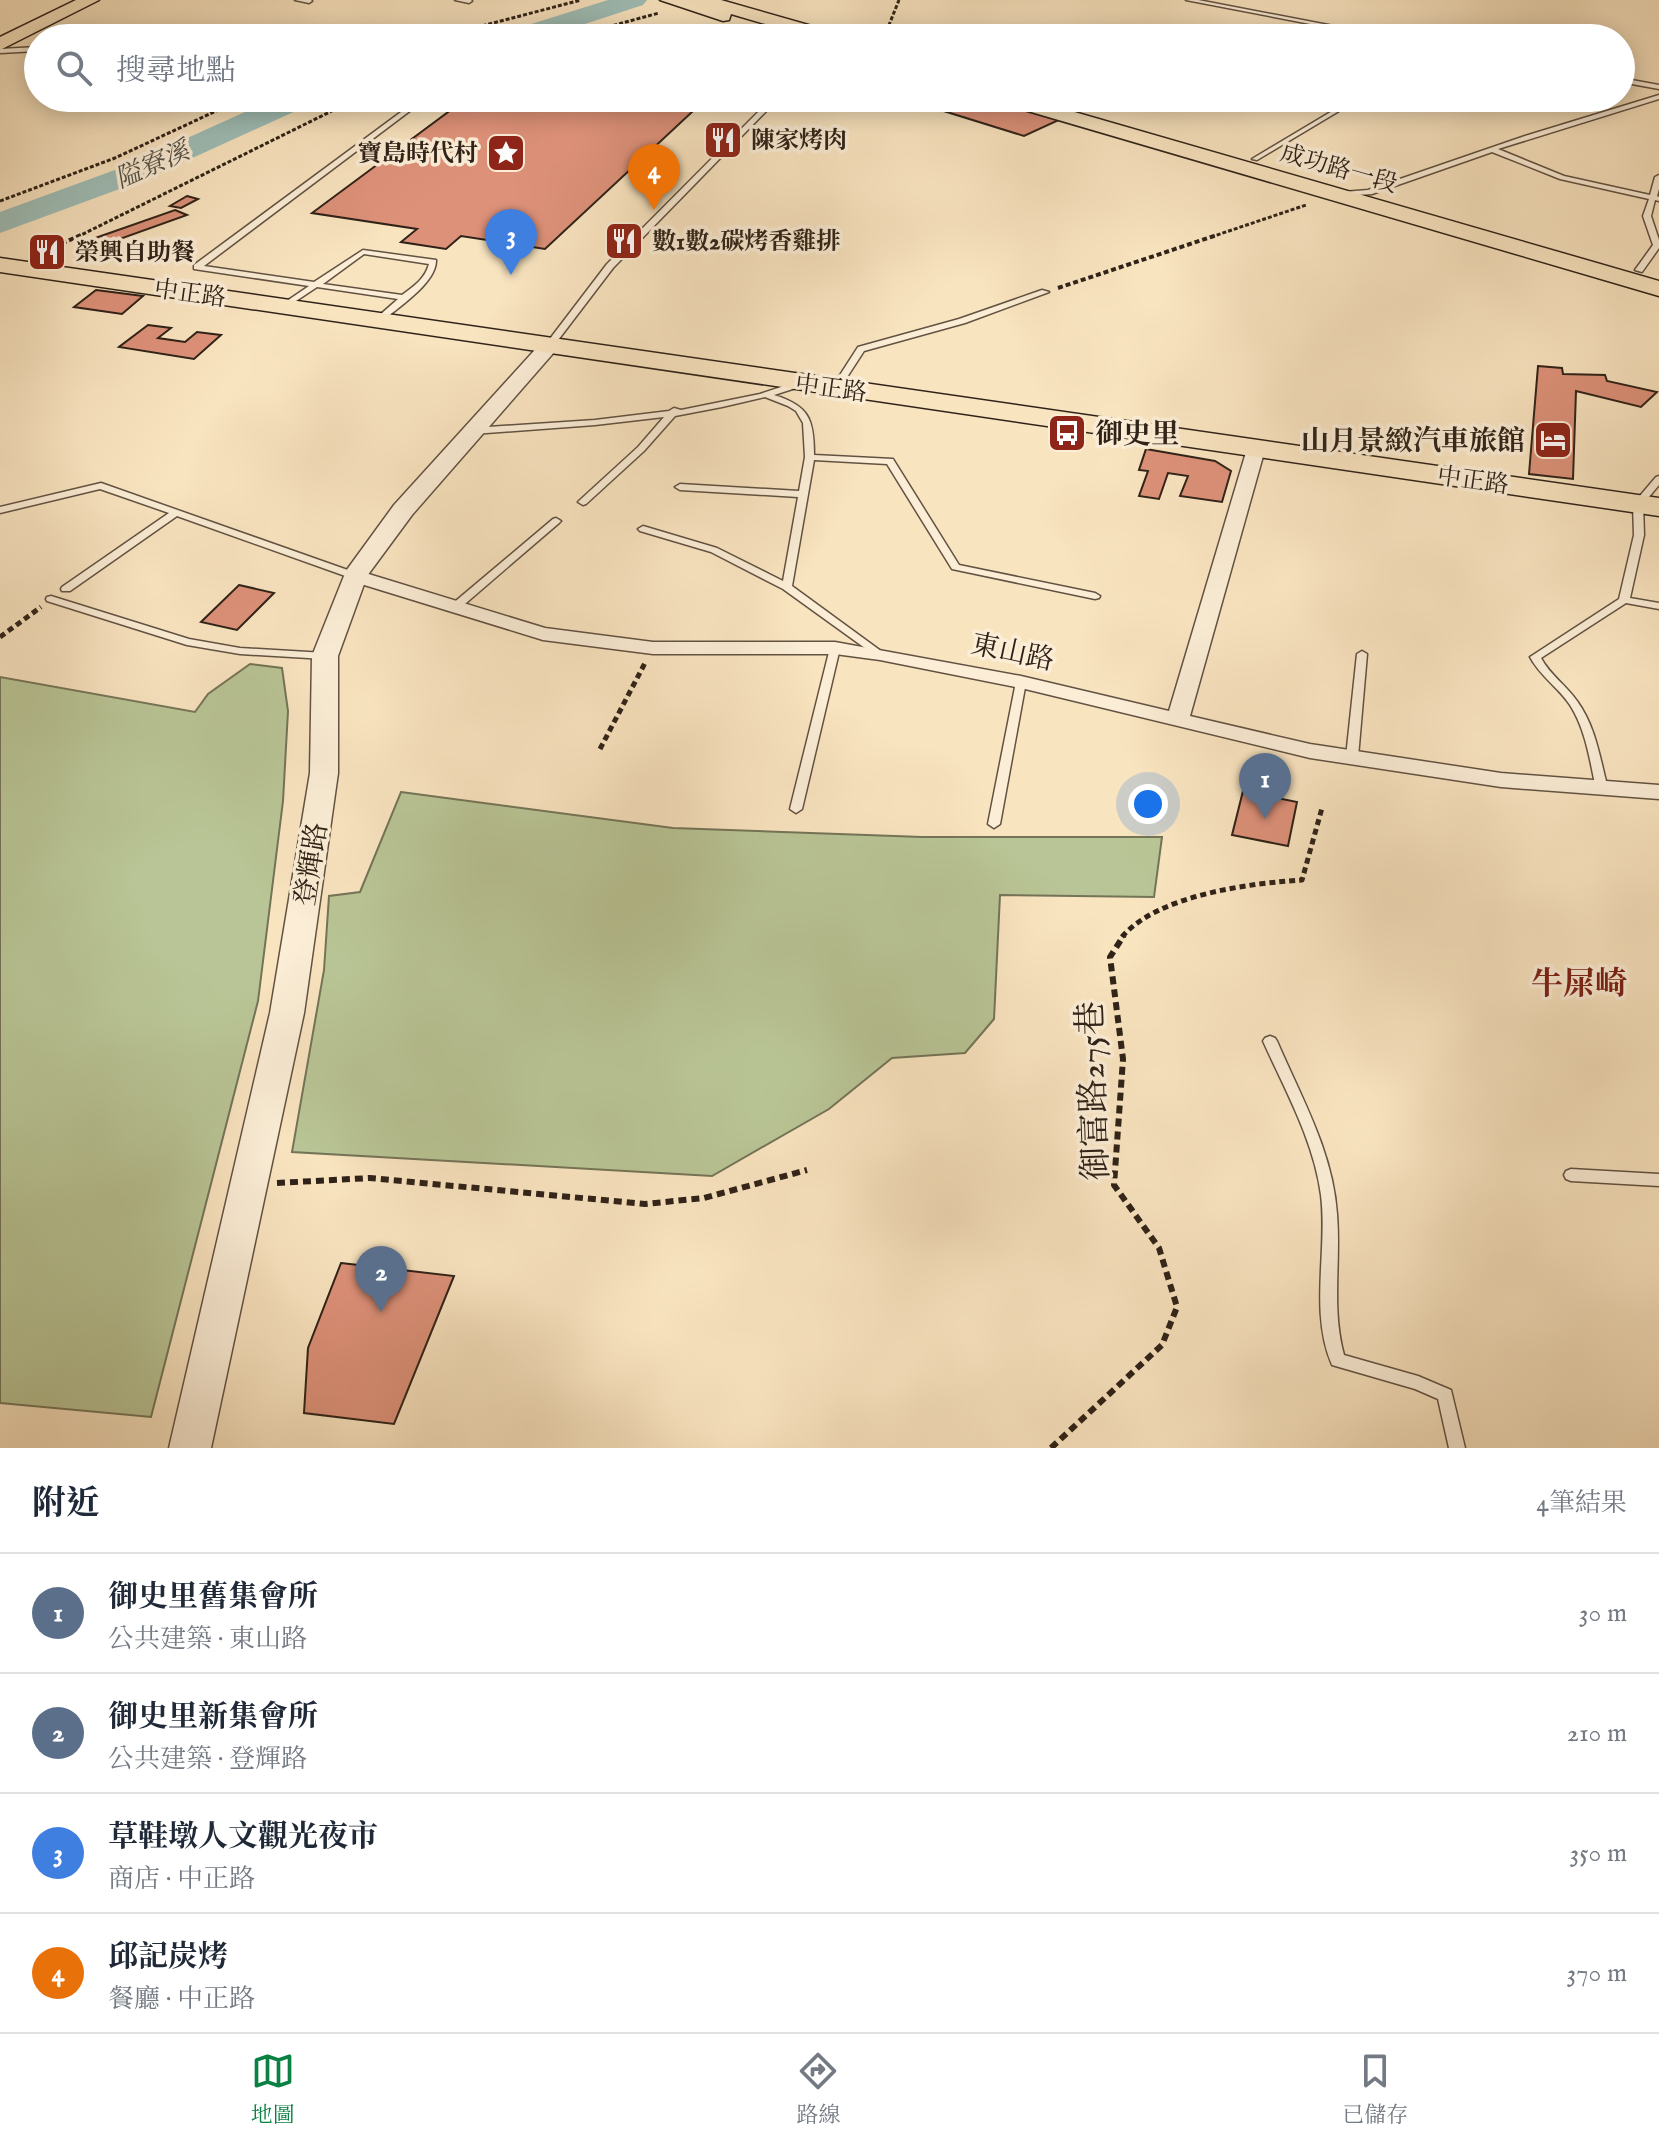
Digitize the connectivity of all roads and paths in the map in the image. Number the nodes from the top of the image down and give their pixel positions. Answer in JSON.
{"nodes":[{"id":1,"x":74,"y":0,"type":"edge"},
{"id":2,"x":90,"y":0,"type":"edge"},
{"id":3,"x":298,"y":0,"type":"edge"},
{"id":4,"x":458,"y":0,"type":"edge"},
{"id":5,"x":581,"y":0,"type":"edge"},
{"id":6,"x":899,"y":0,"type":"edge"},
{"id":7,"x":1189,"y":0,"type":"edge"},
{"id":8,"x":309,"y":1,"type":"edge"},
{"id":9,"x":469,"y":1,"type":"edge"},
{"id":10,"x":685,"y":2,"type":"edge"},
{"id":11,"x":41,"y":24,"type":"edge"},
{"id":12,"x":489,"y":24,"type":"edge"},
{"id":13,"x":613,"y":24,"type":"edge"},
{"id":14,"x":754,"y":24,"type":"edge"},
{"id":15,"x":775,"y":24,"type":"edge"},
{"id":16,"x":889,"y":24,"type":"edge"},
{"id":17,"x":1318,"y":24,"type":"edge"},
{"id":18,"x":24,"y":32,"type":"edge"},
{"id":19,"x":0,"y":35,"type":"edge"},
{"id":20,"x":0,"y":44,"type":"edge"},
{"id":21,"x":24,"y":50,"type":"edge"},
{"id":22,"x":0,"y":51,"type":"edge"},
{"id":23,"x":1635,"y":83,"type":"edge"},
{"id":24,"x":1659,"y":87,"type":"edge"},
{"id":25,"x":1659,"y":97,"type":"edge"},
{"id":26,"x":1635,"y":104,"type":"edge"},
{"id":27,"x":214,"y":112,"type":"edge"},
{"id":28,"x":330,"y":112,"type":"edge"},
{"id":29,"x":405,"y":112,"type":"edge"},
{"id":30,"x":762,"y":112,"type":"edge"},
{"id":31,"x":1052,"y":112,"type":"edge"},
{"id":32,"x":1090,"y":112,"type":"edge"},
{"id":33,"x":1334,"y":112,"type":"edge"},
{"id":34,"x":1611,"y":112,"type":"edge"},
{"id":35,"x":1491,"y":149,"type":"junction"},
{"id":36,"x":1255,"y":159,"type":"junction"},
{"id":37,"x":1659,"y":177,"type":"edge"},
{"id":38,"x":1369,"y":192,"type":"junction"},
{"id":39,"x":1337,"y":195,"type":"junction"},
{"id":40,"x":1654,"y":198,"type":"edge"},
{"id":41,"x":0,"y":201,"type":"edge"},
{"id":42,"x":1314,"y":201,"type":"dead end"},
{"id":43,"x":5,"y":265,"type":"edge"},
{"id":44,"x":1649,"y":273,"type":"edge"},
{"id":45,"x":315,"y":286,"type":"junction"},
{"id":46,"x":1659,"y":289,"type":"edge"},
{"id":47,"x":1045,"y":292,"type":"joint"},
{"id":48,"x":404,"y":298,"type":"junction"},
{"id":49,"x":284,"y":307,"type":"junction"},
{"id":50,"x":377,"y":321,"type":"junction"},
{"id":51,"x":549,"y":346,"type":"junction"},
{"id":52,"x":799,"y":383,"type":"junction"},
{"id":53,"x":835,"y":389,"type":"junction"},
{"id":54,"x":767,"y":395,"type":"junction"},
{"id":55,"x":674,"y":411,"type":"junction"},
{"id":56,"x":473,"y":431,"type":"junction"},
{"id":57,"x":1256,"y":449,"type":"junction"},
{"id":58,"x":810,"y":457,"type":"junction"},
{"id":59,"x":1659,"y":479,"type":"edge"},
{"id":60,"x":680,"y":487,"type":"dead end"},
{"id":61,"x":803,"y":494,"type":"junction"},
{"id":62,"x":583,"y":502,"type":"dead end"},
{"id":63,"x":1648,"y":505,"type":"edge"},
{"id":64,"x":0,"y":510,"type":"edge"},
{"id":65,"x":176,"y":513,"type":"junction"},
{"id":66,"x":556,"y":521,"type":"dead end"},
{"id":67,"x":643,"y":529,"type":"dead end"},
{"id":68,"x":355,"y":576,"type":"junction"},
{"id":69,"x":787,"y":587,"type":"junction"},
{"id":70,"x":66,"y":589,"type":"dead end"},
{"id":71,"x":1095,"y":596,"type":"dead end"},
{"id":72,"x":51,"y":599,"type":"joint"},
{"id":73,"x":1624,"y":600,"type":"junction"},
{"id":74,"x":1659,"y":606,"type":"edge"},
{"id":75,"x":455,"y":607,"type":"junction"},
{"id":76,"x":0,"y":637,"type":"edge"},
{"id":77,"x":653,"y":648,"type":"junction"},
{"id":78,"x":835,"y":648,"type":"junction"},
{"id":79,"x":880,"y":654,"type":"junction"},
{"id":80,"x":1362,"y":654,"type":"dead end"},
{"id":81,"x":325,"y":656,"type":"junction"},
{"id":82,"x":1021,"y":682,"type":"junction"},
{"id":83,"x":1177,"y":722,"type":"junction"},
{"id":84,"x":600,"y":749,"type":"dead end"},
{"id":85,"x":1352,"y":757,"type":"junction"},
{"id":86,"x":1602,"y":789,"type":"junction"},
{"id":87,"x":1659,"y":792,"type":"edge"},
{"id":88,"x":1322,"y":808,"type":"dead end"},
{"id":89,"x":796,"y":809,"type":"dead end"},
{"id":90,"x":994,"y":824,"type":"dead end"},
{"id":91,"x":1270,"y":1041,"type":"dead end"},
{"id":92,"x":807,"y":1170,"type":"dead end"},
{"id":93,"x":1571,"y":1175,"type":"dead end"},
{"id":94,"x":1659,"y":1180,"type":"edge"},
{"id":95,"x":248,"y":1185,"type":"junction"},
{"id":96,"x":190,"y":1448,"type":"edge"},
{"id":97,"x":1051,"y":1448,"type":"edge"},
{"id":98,"x":1457,"y":1448,"type":"edge"}],
"edges":[{"from":1,"to":19,"type":"main road"},
{"from":2,"to":11,"type":"main road"},
{"from":3,"to":8,"type":"lane"},
{"from":4,"to":9,"type":"lane"},
{"from":5,"to":12,"type":"path"},
{"from":6,"to":16,"type":"path"},
{"from":7,"to":17,"type":"lane"},
{"from":10,"to":13,"type":"path"},
{"from":10,"to":14,"type":"main road"},
{"from":10,"to":15,"type":"main road"},
{"from":18,"to":20,"type":"main road"},
{"from":21,"to":22,"type":"lane"},
{"from":23,"to":24,"type":"lane"},
{"from":25,"to":26,"type":"lane"},
{"from":27,"to":41,"type":"path"},
{"from":28,"to":43,"type":"path"},
{"from":29,"to":45,"type":"lane"},
{"from":30,"to":51,"type":"lane"},
{"from":31,"to":39,"type":"main road","name":"成功路一段"},
{"from":32,"to":36,"type":"main road","name":"成功路一段"},
{"from":33,"to":36,"type":"lane"},
{"from":34,"to":35,"type":"lane"},
{"from":35,"to":38,"type":"lane"},
{"from":35,"to":40,"type":"lane"},
{"from":36,"to":38,"type":"main road","name":"成功路一段"},
{"from":37,"to":40,"type":"lane"},
{"from":38,"to":39,"type":"lane"},
{"from":38,"to":44,"type":"main road","name":"成功路一段"},
{"from":39,"to":46,"type":"main road","name":"成功路一段"},
{"from":40,"to":44,"type":"lane"},
{"from":42,"to":47,"type":"path"},
{"from":43,"to":49,"type":"main road","name":"中正路"},
{"from":45,"to":48,"type":"lane"},
{"from":45,"to":48,"type":"lane"},
{"from":45,"to":49,"type":"lane"},
{"from":47,"to":53,"type":"lane"},
{"from":48,"to":50,"type":"lane"},
{"from":49,"to":50,"type":"main road","name":"中正路"},
{"from":50,"to":51,"type":"main road","name":"中正路"},
{"from":51,"to":52,"type":"main road","name":"中正路"},
{"from":51,"to":56,"type":"street","name":"登輝路"},
{"from":52,"to":53,"type":"main road","name":"中正路"},
{"from":52,"to":54,"type":"lane"},
{"from":53,"to":57,"type":"main road","name":"中正路"},
{"from":54,"to":55,"type":"lane"},
{"from":54,"to":58,"type":"lane"},
{"from":55,"to":56,"type":"lane"},
{"from":55,"to":62,"type":"lane"},
{"from":56,"to":68,"type":"street","name":"登輝路"},
{"from":57,"to":63,"type":"main road","name":"中正路"},
{"from":57,"to":83,"type":"street"},
{"from":58,"to":61,"type":"lane"},
{"from":58,"to":71,"type":"lane"},
{"from":59,"to":63,"type":"lane"},
{"from":60,"to":61,"type":"lane"},
{"from":61,"to":69,"type":"lane"},
{"from":63,"to":73,"type":"lane"},
{"from":64,"to":65,"type":"lane"},
{"from":65,"to":68,"type":"lane"},
{"from":65,"to":70,"type":"lane"},
{"from":66,"to":75,"type":"lane"},
{"from":67,"to":69,"type":"lane"},
{"from":68,"to":75,"type":"street","name":"東山路"},
{"from":68,"to":81,"type":"street","name":"登輝路"},
{"from":69,"to":79,"type":"lane"},
{"from":72,"to":76,"type":"path"},
{"from":72,"to":81,"type":"lane"},
{"from":73,"to":74,"type":"lane"},
{"from":73,"to":86,"type":"lane"},
{"from":75,"to":77,"type":"street","name":"東山路"},
{"from":77,"to":78,"type":"street","name":"東山路"},
{"from":77,"to":84,"type":"path"},
{"from":78,"to":79,"type":"street","name":"東山路"},
{"from":78,"to":89,"type":"lane"},
{"from":79,"to":82,"type":"street","name":"東山路"},
{"from":80,"to":85,"type":"lane"},
{"from":81,"to":95,"type":"street","name":"登輝路"},
{"from":82,"to":83,"type":"street","name":"東山路"},
{"from":82,"to":90,"type":"lane"},
{"from":83,"to":85,"type":"street","name":"東山路"},
{"from":85,"to":86,"type":"street","name":"東山路"},
{"from":86,"to":87,"type":"street","name":"東山路"},
{"from":88,"to":97,"type":"path","name":"御富路275巷"},
{"from":91,"to":98,"type":"lane"},
{"from":92,"to":95,"type":"path"},
{"from":93,"to":94,"type":"lane"},
{"from":95,"to":96,"type":"street","name":"登輝路"}]}
